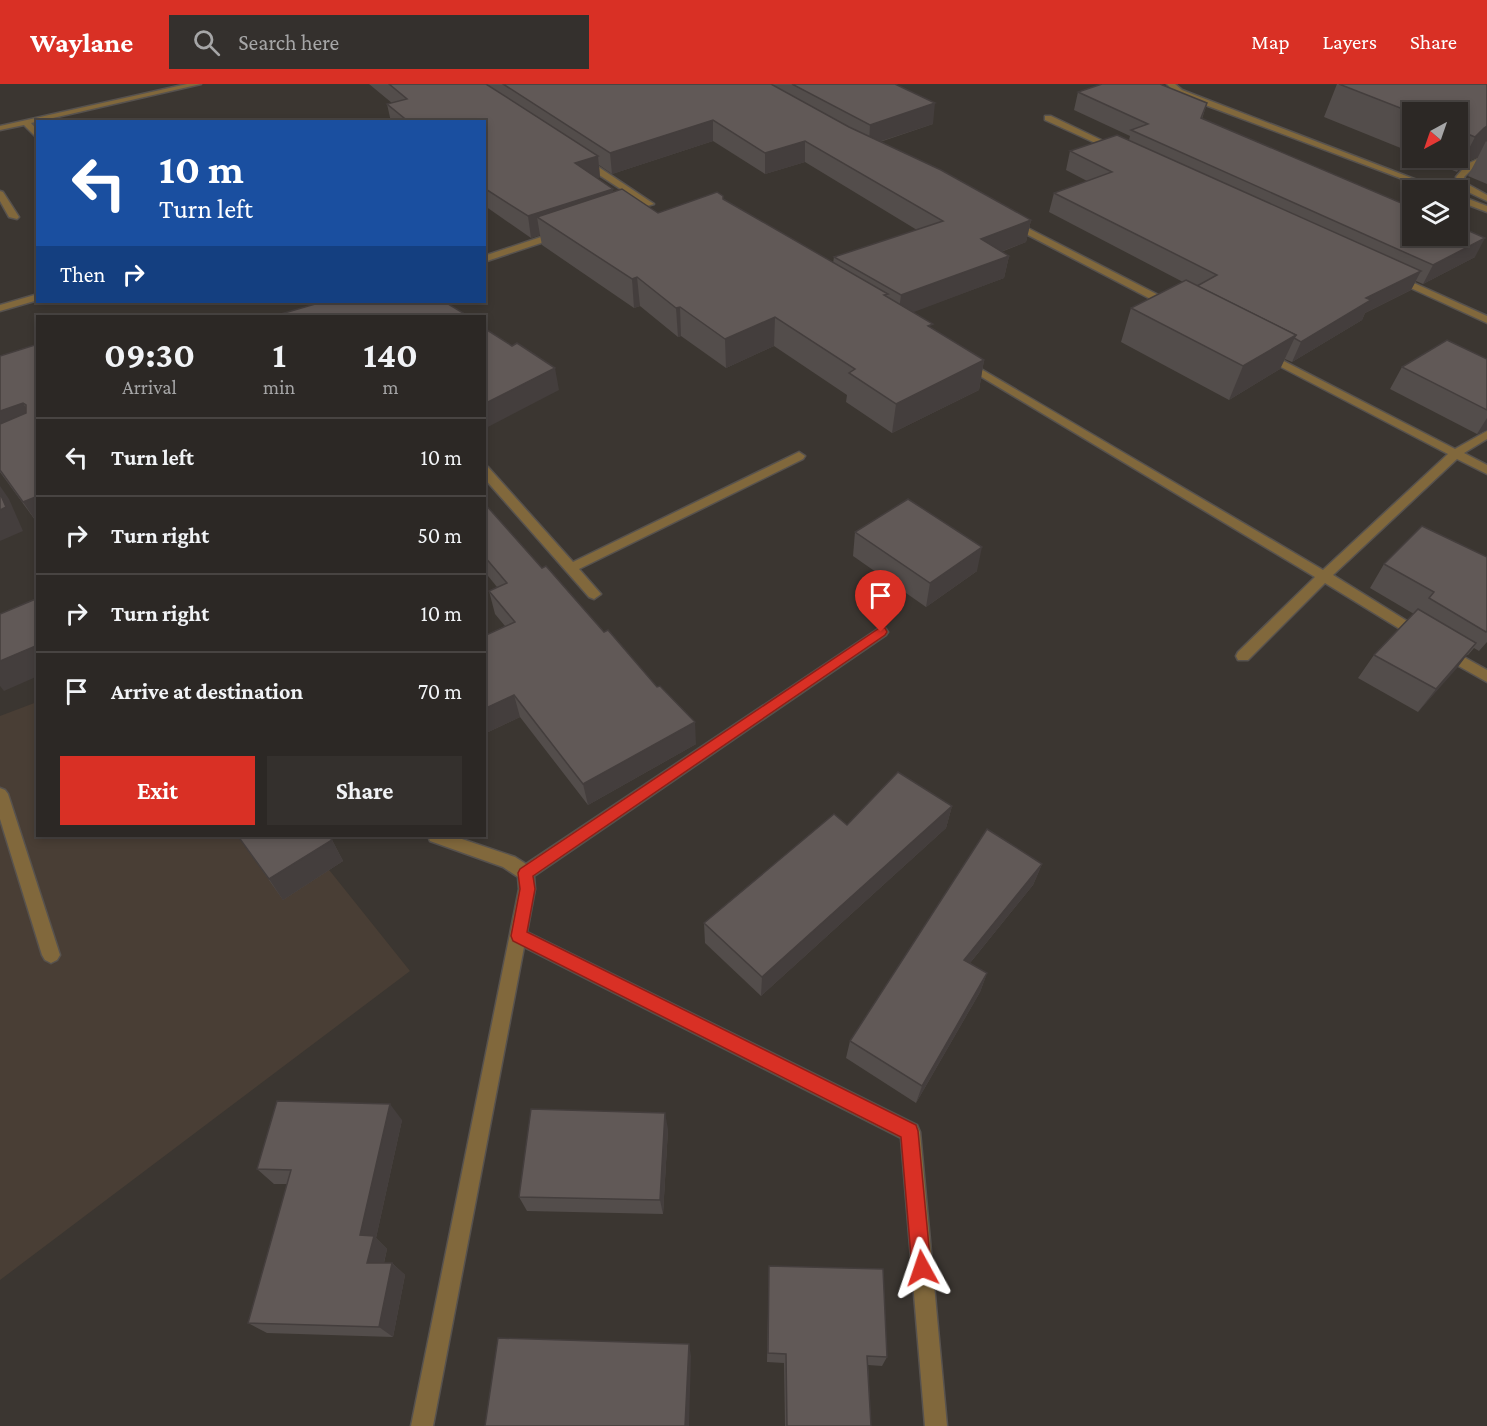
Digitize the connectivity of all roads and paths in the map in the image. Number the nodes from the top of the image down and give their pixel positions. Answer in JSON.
{"nodes":[{"id":1,"x":197,"y":84,"type":"edge"},
{"id":2,"x":1171,"y":84,"type":"edge"},
{"id":3,"x":1048,"y":118,"type":"dead end"},
{"id":4,"x":26,"y":122,"type":"junction"},
{"id":5,"x":0,"y":128,"type":"edge"},
{"id":6,"x":36,"y":134,"type":"edge"},
{"id":7,"x":1123,"y":152,"type":"edge"},
{"id":8,"x":573,"y":154,"type":"edge"},
{"id":9,"x":1487,"y":159,"type":"edge"},
{"id":10,"x":1412,"y":180,"type":"edge"},
{"id":11,"x":0,"y":195,"type":"edge"},
{"id":12,"x":1487,"y":198,"type":"edge"},
{"id":13,"x":1468,"y":202,"type":"edge"},
{"id":14,"x":639,"y":208,"type":"edge"},
{"id":15,"x":1487,"y":209,"type":"edge"},
{"id":16,"x":14,"y":217,"type":"dead end"},
{"id":17,"x":1003,"y":219,"type":"edge"},
{"id":18,"x":573,"y":230,"type":"edge"},
{"id":19,"x":486,"y":258,"type":"edge"},
{"id":20,"x":1380,"y":271,"type":"edge"},
{"id":21,"x":36,"y":298,"type":"edge"},
{"id":22,"x":0,"y":308,"type":"edge"},
{"id":23,"x":1182,"y":311,"type":"edge"},
{"id":24,"x":1487,"y":320,"type":"edge"},
{"id":25,"x":1256,"y":350,"type":"edge"},
{"id":26,"x":956,"y":358,"type":"edge"},
{"id":27,"x":1487,"y":434,"type":"edge"},
{"id":28,"x":1456,"y":453,"type":"junction"},
{"id":29,"x":799,"y":456,"type":"dead end"},
{"id":30,"x":1487,"y":470,"type":"edge"},
{"id":31,"x":486,"y":472,"type":"edge"},
{"id":32,"x":571,"y":568,"type":"junction"},
{"id":33,"x":1324,"y":576,"type":"junction"},
{"id":34,"x":594,"y":594,"type":"dead end"},
{"id":35,"x":881,"y":632,"type":"dead end"},
{"id":36,"x":1243,"y":657,"type":"dead end"},
{"id":37,"x":1487,"y":677,"type":"edge"},
{"id":38,"x":0,"y":794,"type":"edge"},
{"id":39,"x":439,"y":837,"type":"edge"},
{"id":40,"x":526,"y":873,"type":"junction"},
{"id":41,"x":518,"y":936,"type":"junction"},
{"id":42,"x":51,"y":955,"type":"dead end"},
{"id":43,"x":422,"y":1426,"type":"edge"},
{"id":44,"x":936,"y":1426,"type":"edge"}],
"edges":[{"from":1,"to":4,"type":"street"},
{"from":2,"to":10,"type":"street"},
{"from":3,"to":7,"type":"street"},
{"from":4,"to":5,"type":"street"},
{"from":4,"to":6,"type":"street"},
{"from":8,"to":14,"type":"street"},
{"from":9,"to":12,"type":"street"},
{"from":11,"to":16,"type":"street"},
{"from":13,"to":15,"type":"street"},
{"from":17,"to":23,"type":"street"},
{"from":18,"to":19,"type":"street"},
{"from":20,"to":24,"type":"street"},
{"from":21,"to":22,"type":"street"},
{"from":25,"to":28,"type":"street"},
{"from":26,"to":33,"type":"street"},
{"from":27,"to":28,"type":"street"},
{"from":28,"to":30,"type":"street"},
{"from":28,"to":33,"type":"street"},
{"from":29,"to":32,"type":"street"},
{"from":31,"to":32,"type":"street"},
{"from":32,"to":34,"type":"street"},
{"from":33,"to":36,"type":"street"},
{"from":33,"to":37,"type":"street"},
{"from":35,"to":40,"type":"street"},
{"from":38,"to":42,"type":"street"},
{"from":39,"to":40,"type":"street"},
{"from":40,"to":41,"type":"street"},
{"from":41,"to":43,"type":"street"},
{"from":41,"to":44,"type":"street"}]}
